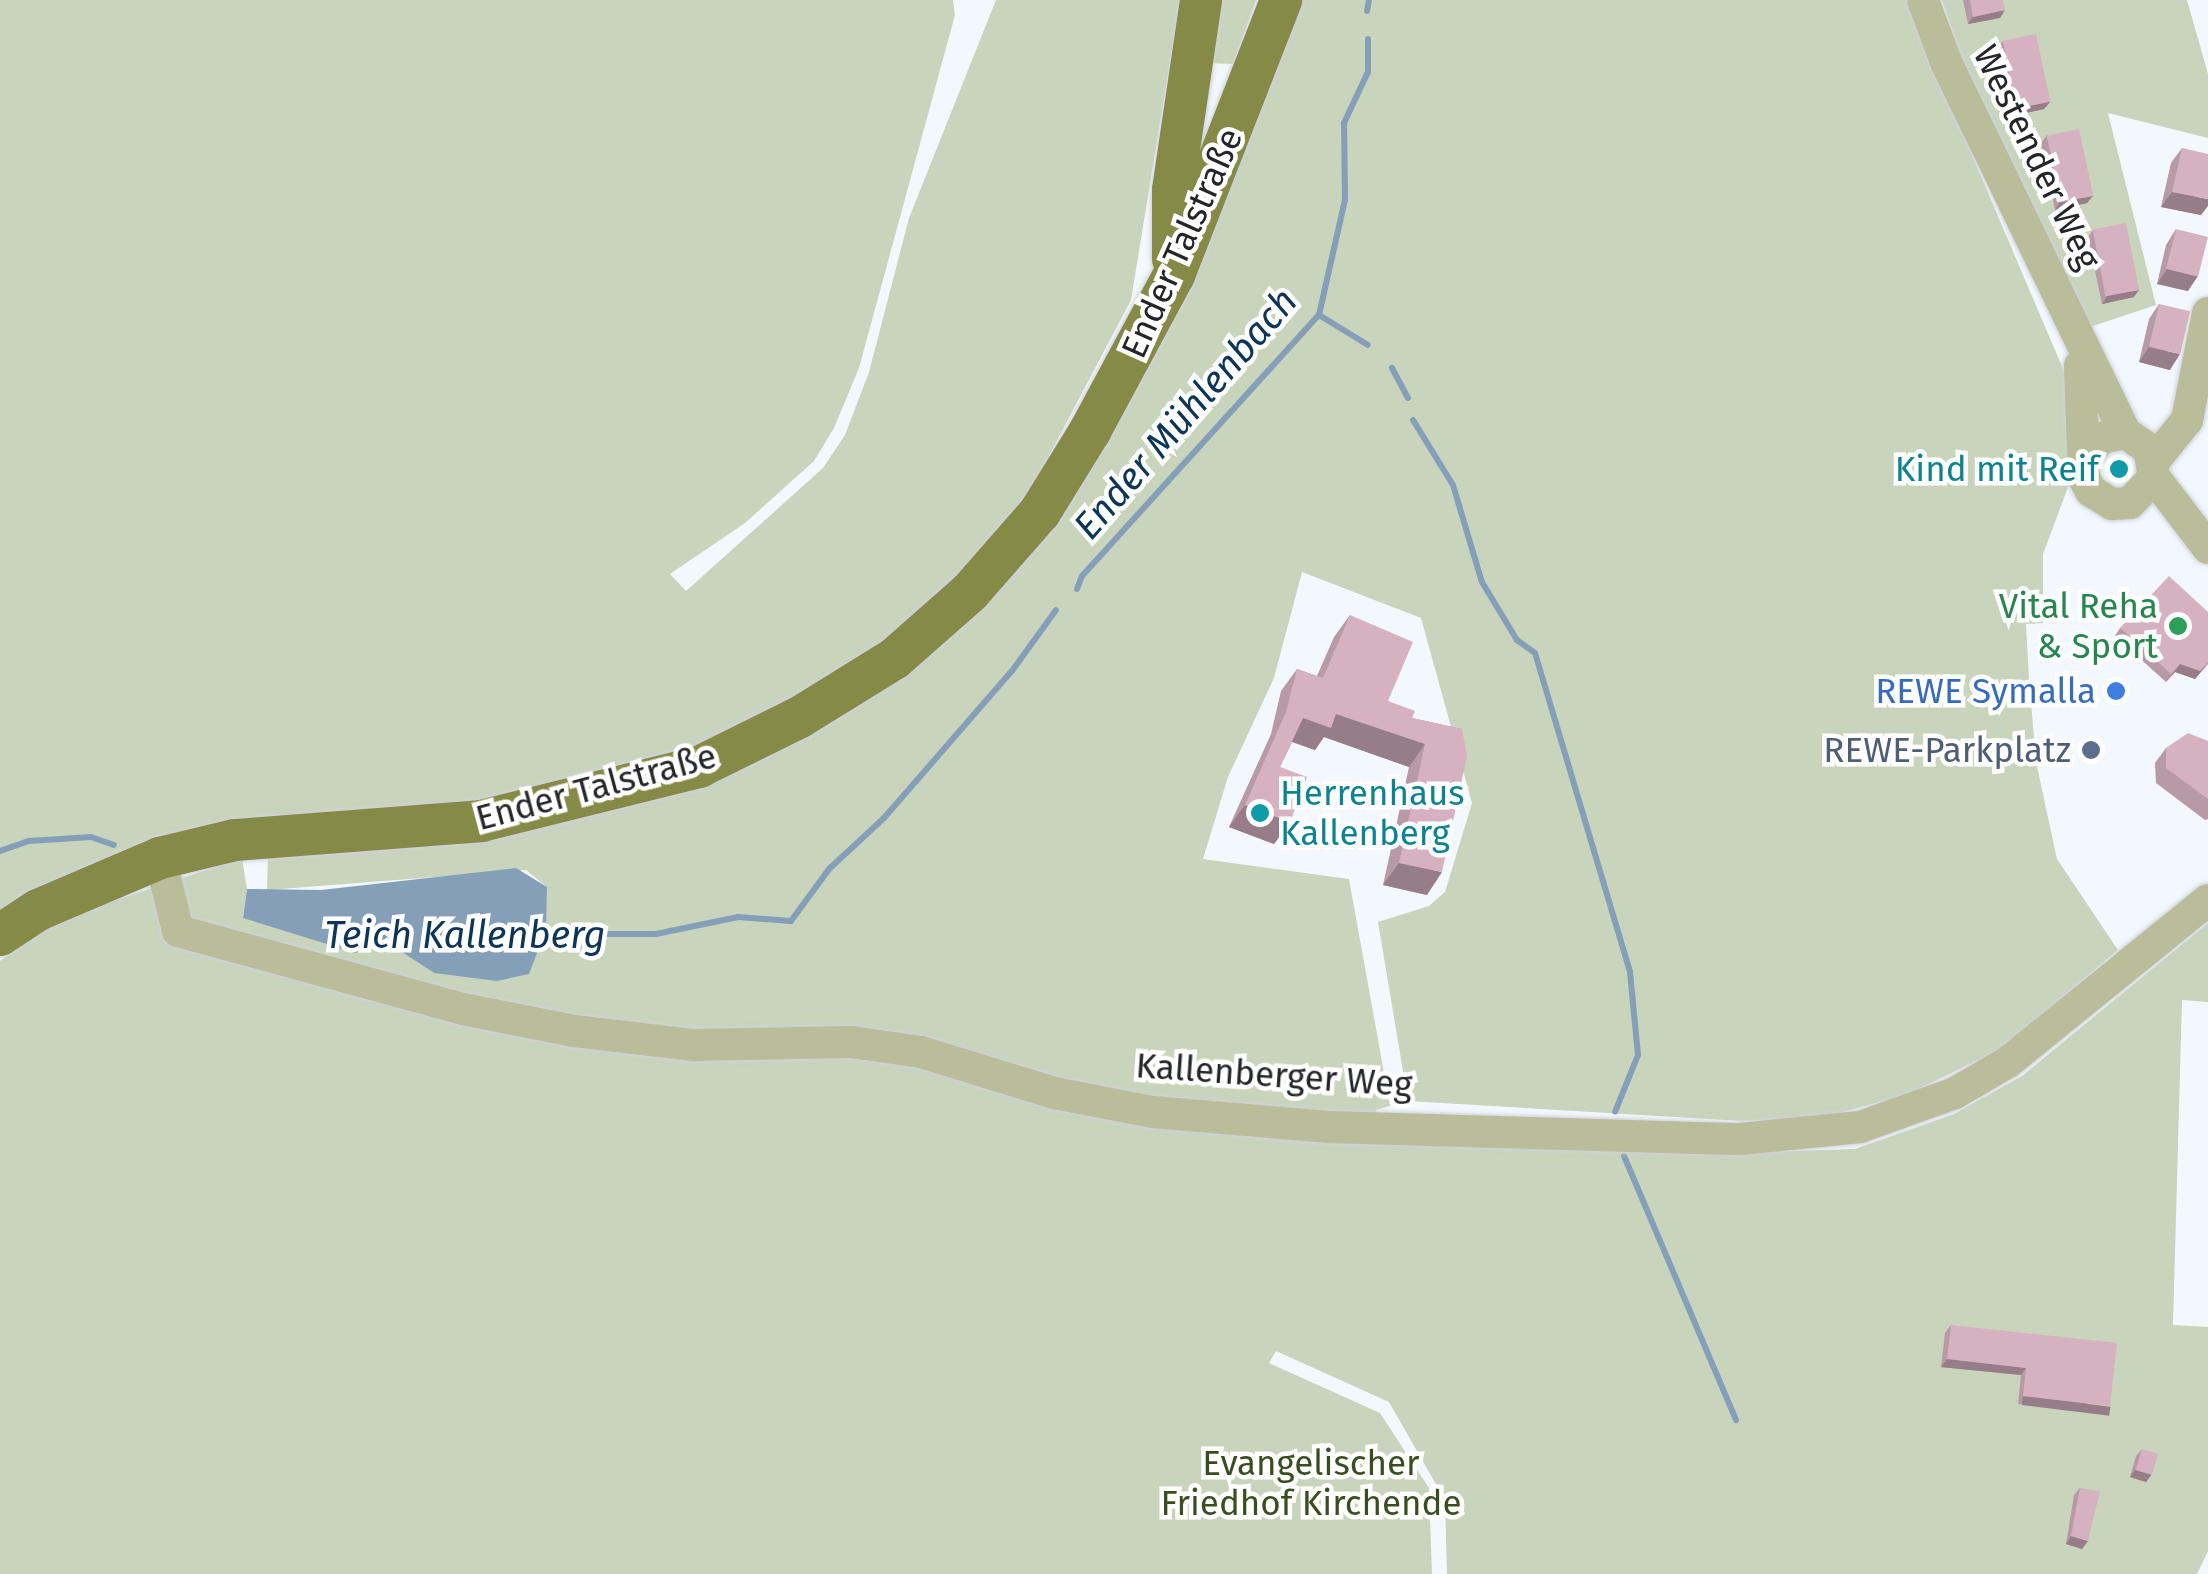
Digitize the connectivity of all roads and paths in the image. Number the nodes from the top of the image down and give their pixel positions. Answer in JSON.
{"nodes":[{"id":1,"x":1201,"y":0,"type":"edge"},
{"id":2,"x":1280,"y":0,"type":"edge"},
{"id":3,"x":1922,"y":0,"type":"edge"},
{"id":4,"x":1174,"y":275,"type":"junction"},
{"id":5,"x":2208,"y":313,"type":"edge"},
{"id":6,"x":2082,"y":346,"type":"junction"},
{"id":7,"x":2086,"y":456,"type":"junction"},
{"id":8,"x":2142,"y":462,"type":"junction"},
{"id":9,"x":2208,"y":551,"type":"edge"},
{"id":10,"x":160,"y":858,"type":"junction"},
{"id":11,"x":2208,"y":900,"type":"edge"},
{"id":12,"x":0,"y":935,"type":"edge"}],
"edges":[{"from":1,"to":4,"type":"main road"},
{"from":2,"to":4,"type":"main road","name":"Ender Talstraße"},
{"from":3,"to":6,"type":"street","name":"Westender Weg"},
{"from":4,"to":10,"type":"main road","name":"Ender Talstraße"},
{"from":5,"to":8,"type":"street"},
{"from":6,"to":7,"type":"street","name":"Westender Weg"},
{"from":6,"to":8,"type":"street","name":"Westender Weg"},
{"from":7,"to":8,"type":"street"},
{"from":7,"to":8,"type":"street","name":"Westender Weg"},
{"from":8,"to":9,"type":"street","name":"Westender Weg"},
{"from":10,"to":11,"type":"street","name":"Kallenberger Weg"},
{"from":10,"to":12,"type":"main road","name":"Ender Talstraße"}]}
